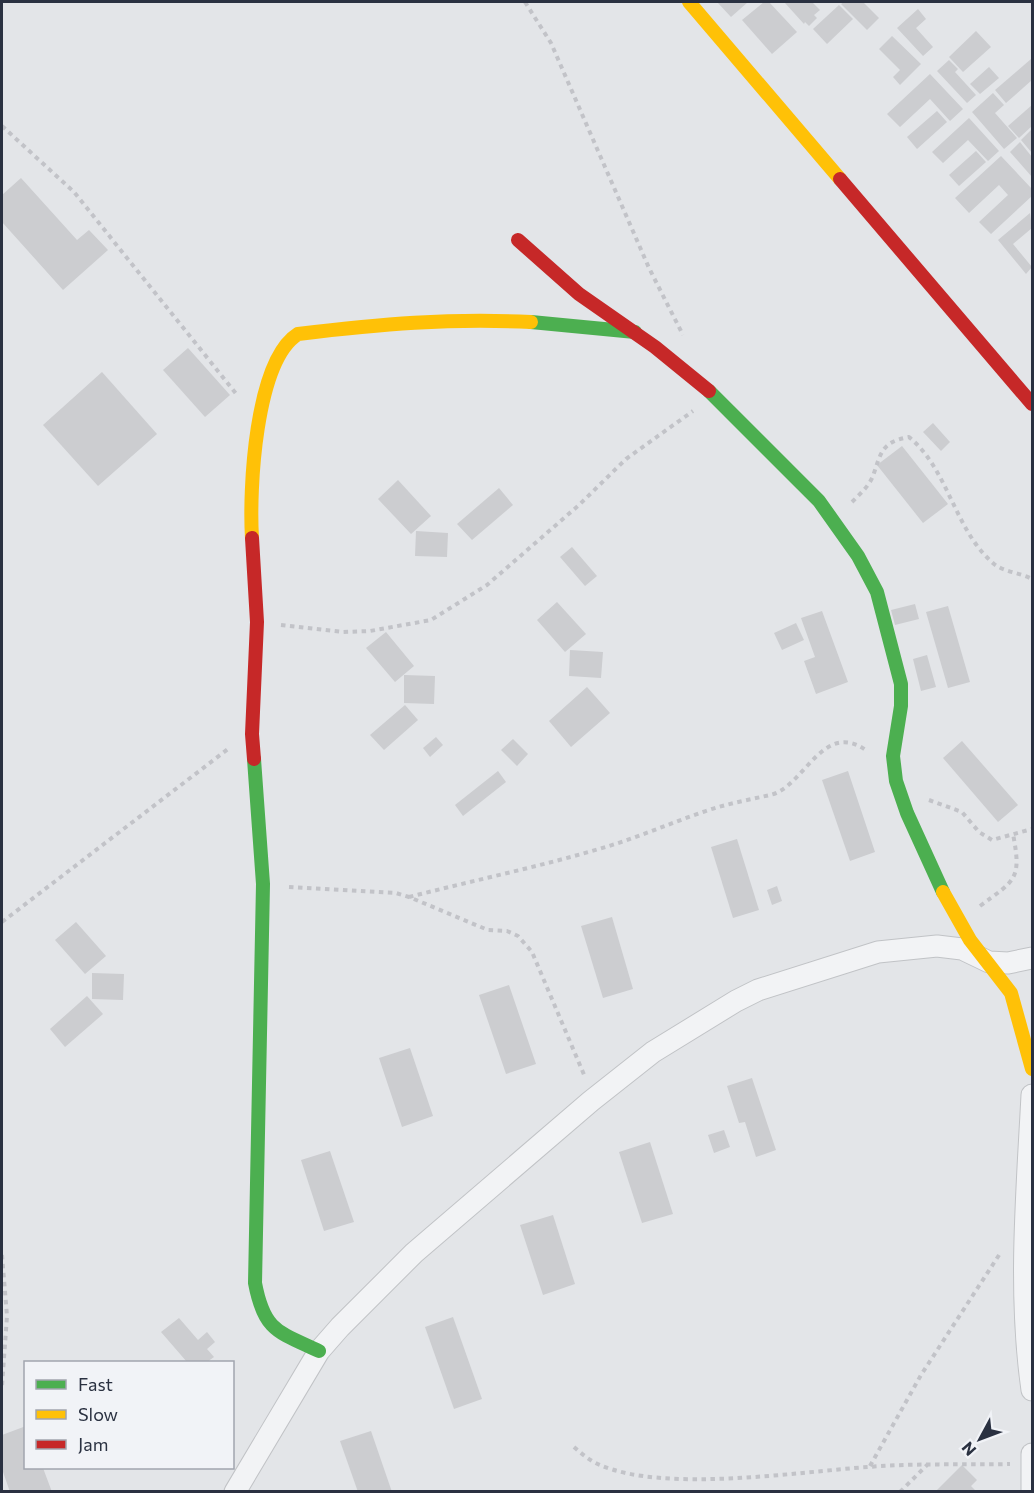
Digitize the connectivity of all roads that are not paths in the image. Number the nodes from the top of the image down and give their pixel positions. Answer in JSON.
{"nodes":[{"id":1,"x":689,"y":2,"type":"edge"},
{"id":2,"x":518,"y":240,"type":"dead end"},
{"id":3,"x":635,"y":332,"type":"junction"},
{"id":4,"x":1032,"y":404,"type":"edge"},
{"id":5,"x":1032,"y":958,"type":"edge"},
{"id":6,"x":989,"y":962,"type":"junction"},
{"id":7,"x":1032,"y":1069,"type":"edge"},
{"id":8,"x":1032,"y":1095,"type":"edge"},
{"id":9,"x":319,"y":1351,"type":"junction"},
{"id":10,"x":1032,"y":1390,"type":"edge"},
{"id":11,"x":1032,"y":1454,"type":"edge"},
{"id":12,"x":1032,"y":1464,"type":"edge"},
{"id":13,"x":235,"y":1491,"type":"edge"},
{"id":14,"x":1032,"y":1491,"type":"edge"}],
"edges":[{"from":1,"to":4,"type":"street"},
{"from":2,"to":3,"type":"street"},
{"from":3,"to":6,"type":"street"},
{"from":3,"to":9,"type":"street"},
{"from":5,"to":6,"type":"street"},
{"from":6,"to":7,"type":"street"},
{"from":6,"to":9,"type":"street"},
{"from":8,"to":10,"type":"street"},
{"from":9,"to":13,"type":"street"},
{"from":11,"to":12,"type":"street"},
{"from":12,"to":14,"type":"street"}]}
